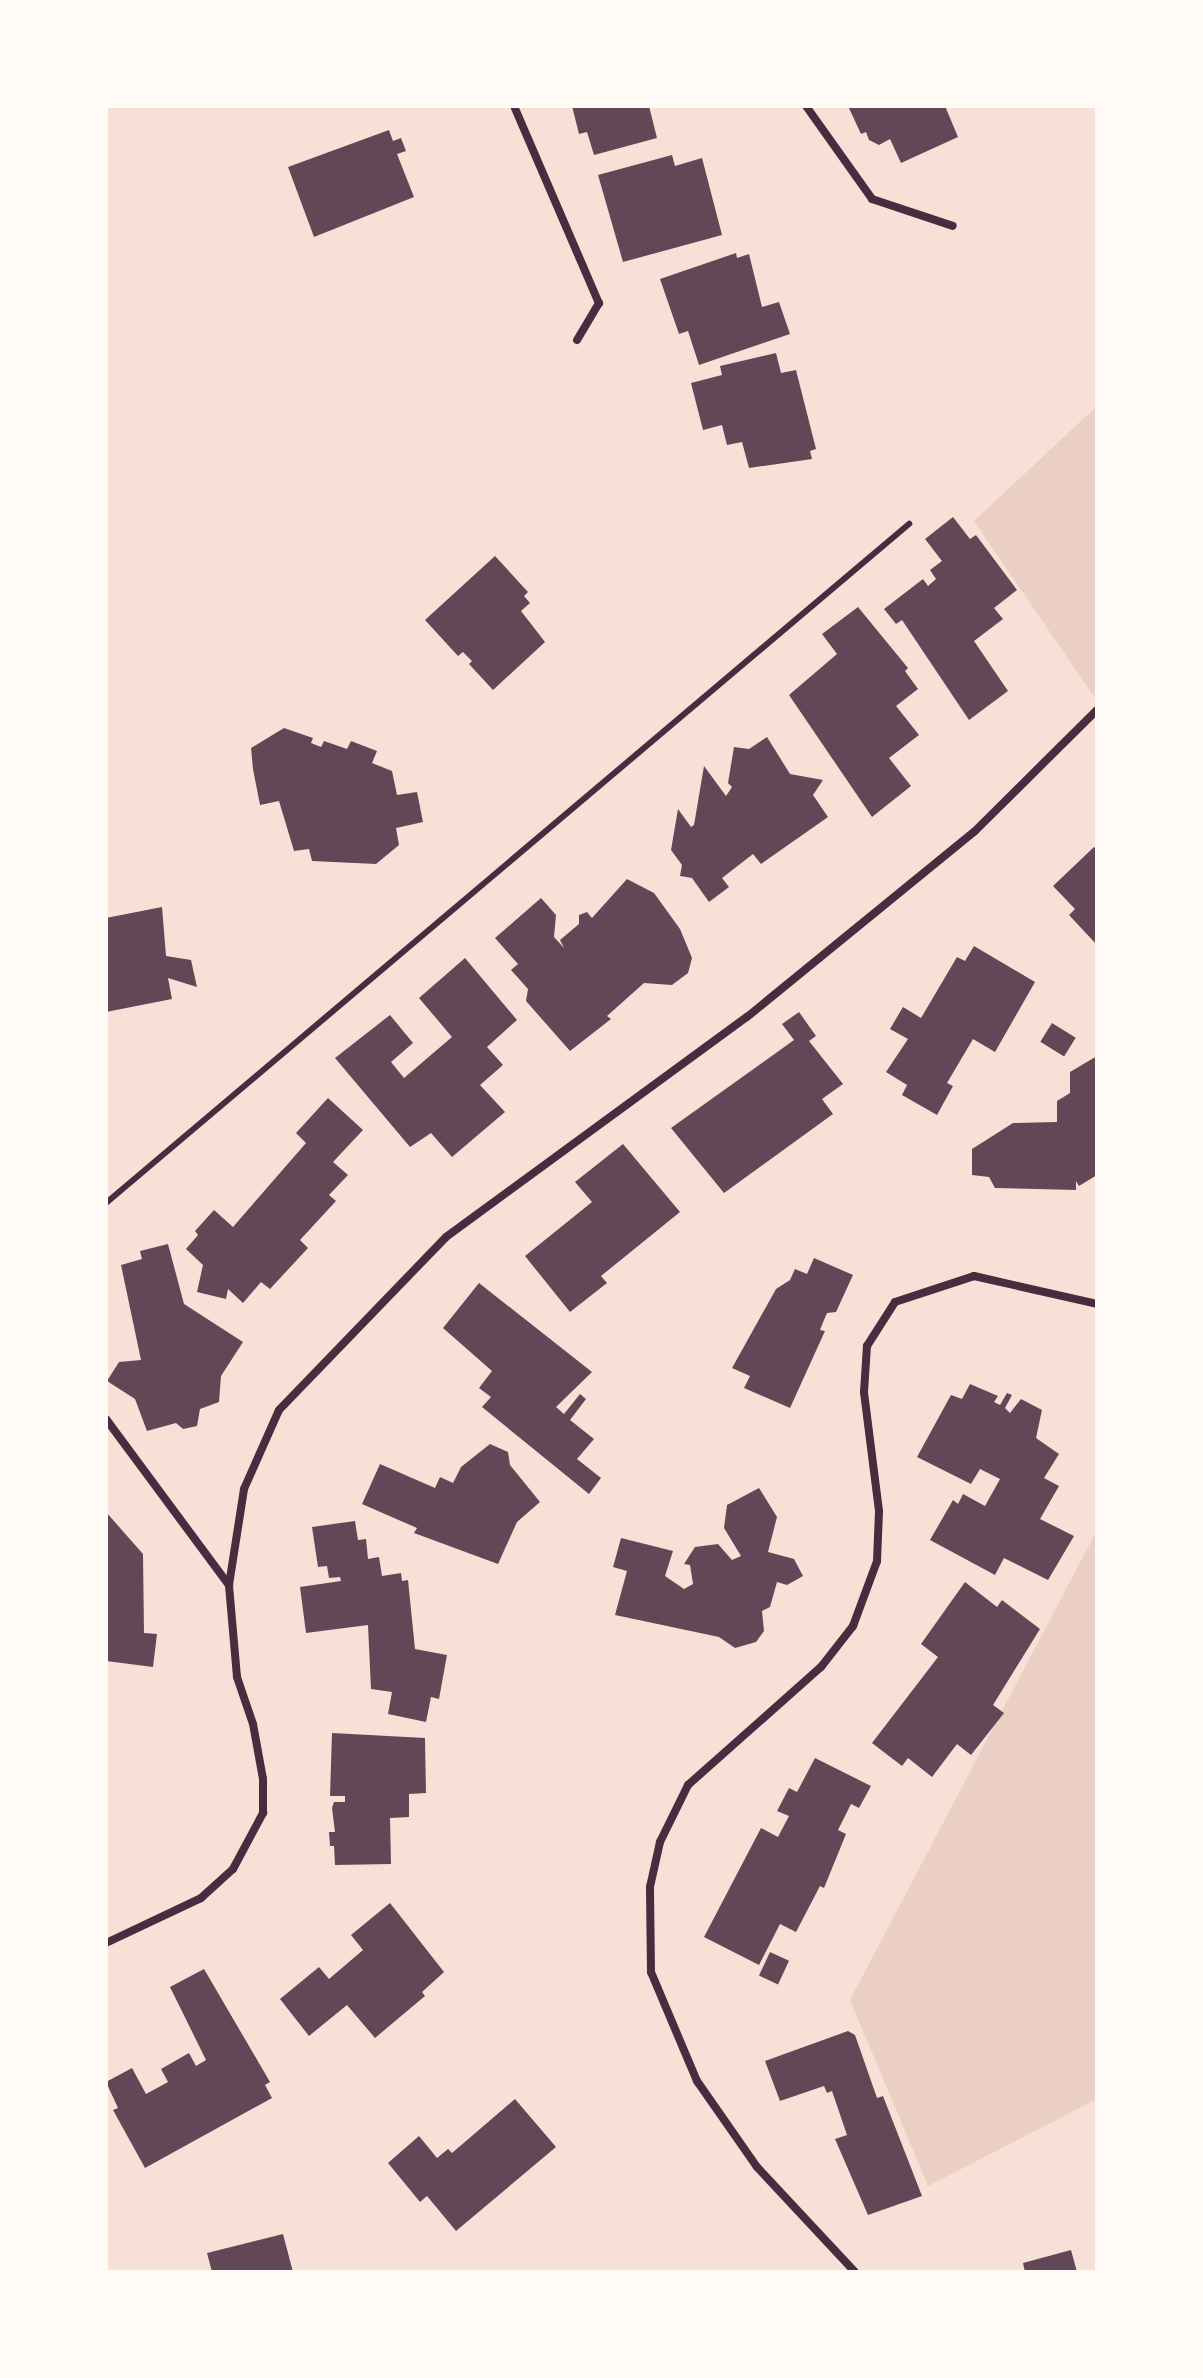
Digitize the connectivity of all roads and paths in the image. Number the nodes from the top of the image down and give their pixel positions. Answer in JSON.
{"nodes":[{"id":1,"x":514,"y":106,"type":"edge"},
{"id":2,"x":806,"y":106,"type":"edge"},
{"id":3,"x":953,"y":226,"type":"dead end"},
{"id":4,"x":577,"y":340,"type":"dead end"},
{"id":5,"x":909,"y":524,"type":"dead end"},
{"id":6,"x":1097,"y":710,"type":"edge"},
{"id":7,"x":106,"y":1203,"type":"edge"},
{"id":8,"x":1097,"y":1304,"type":"edge"},
{"id":9,"x":106,"y":1419,"type":"edge"},
{"id":10,"x":229,"y":1585,"type":"junction"},
{"id":11,"x":106,"y":1943,"type":"edge"},
{"id":12,"x":855,"y":2272,"type":"edge"}],
"edges":[{"from":1,"to":4,"type":"street"},
{"from":2,"to":3,"type":"street"},
{"from":5,"to":7,"type":"lane"},
{"from":6,"to":10,"type":"street"},
{"from":8,"to":12,"type":"street"},
{"from":9,"to":10,"type":"street"},
{"from":10,"to":11,"type":"street"}]}
